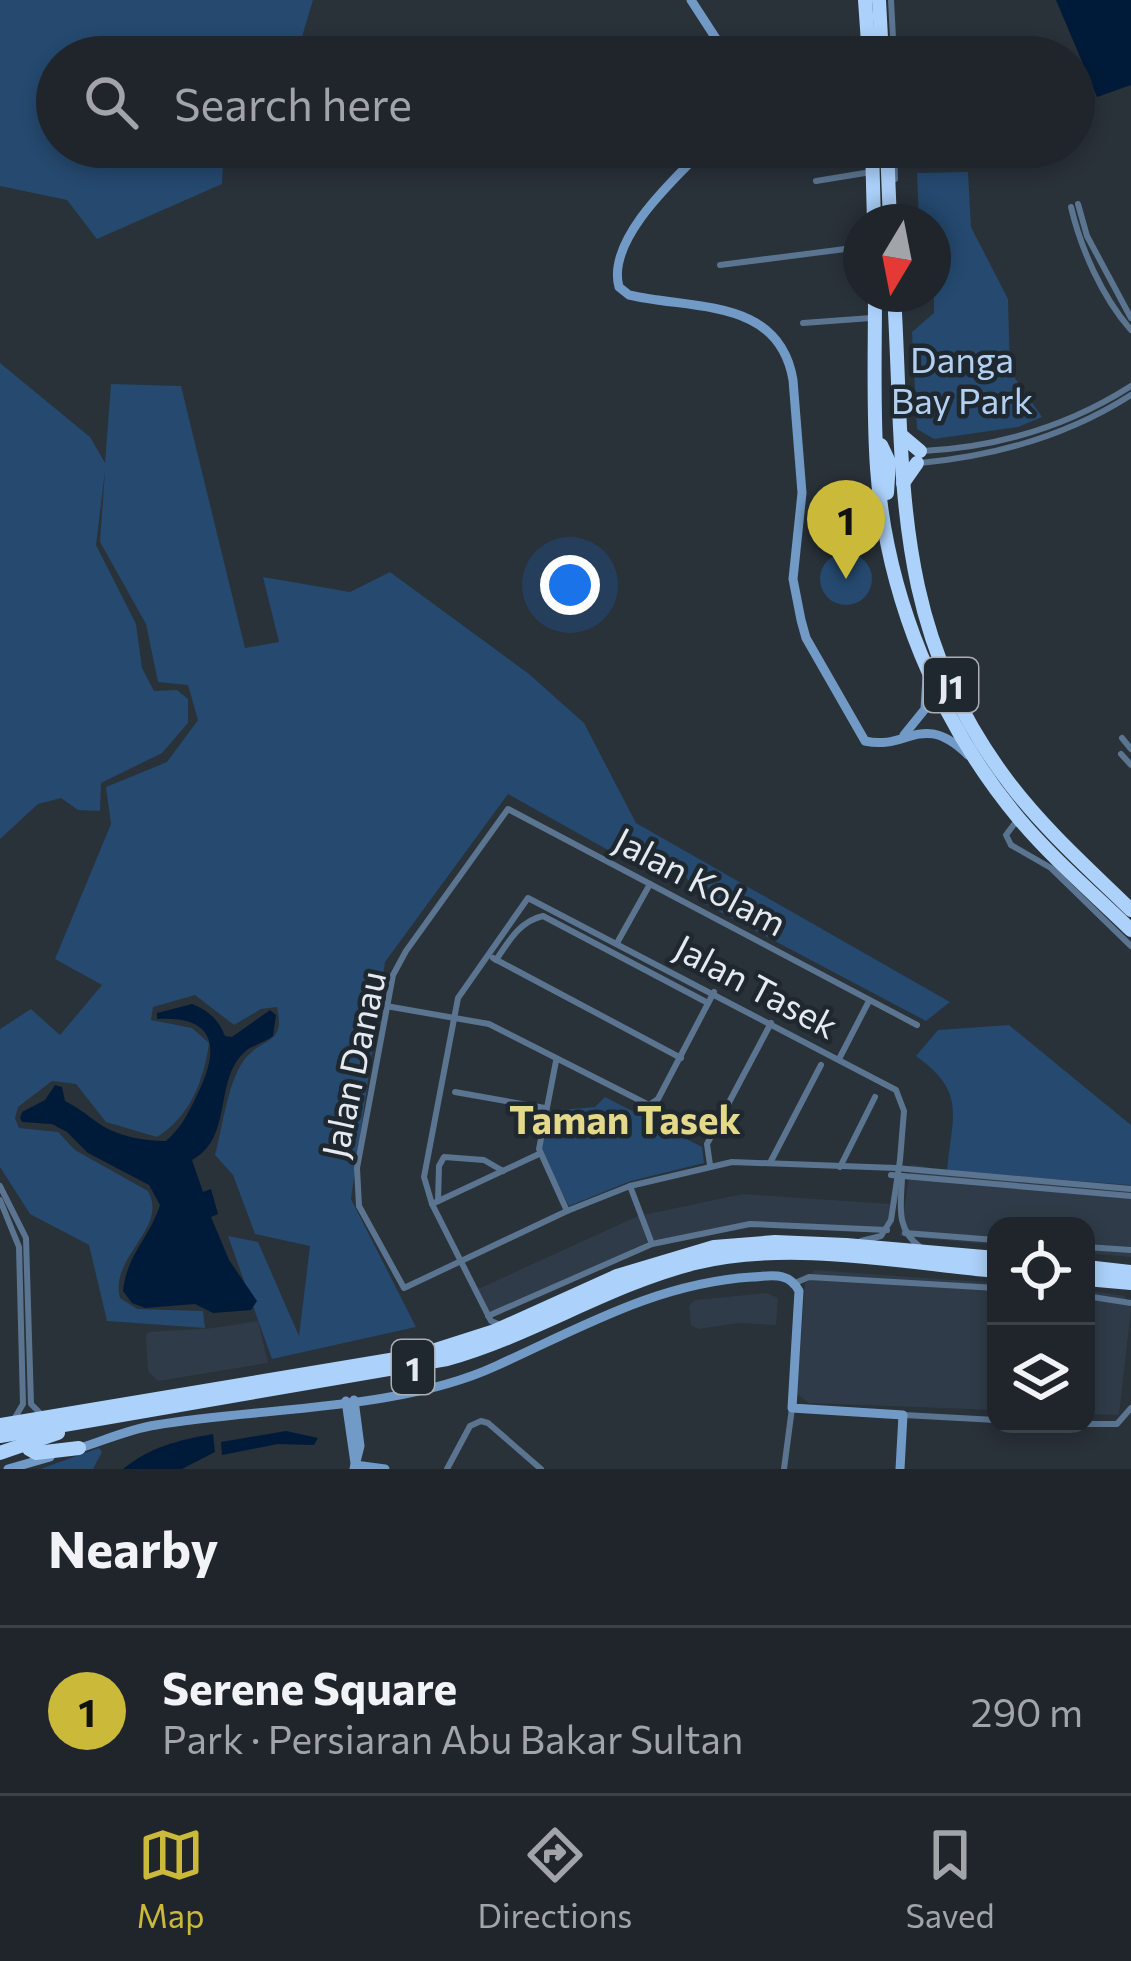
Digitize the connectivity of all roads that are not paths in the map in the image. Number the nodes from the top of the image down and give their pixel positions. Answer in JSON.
{"nodes":[{"id":1,"x":691,"y":0,"type":"edge"},
{"id":2,"x":865,"y":0,"type":"edge"},
{"id":3,"x":879,"y":0,"type":"edge"},
{"id":4,"x":890,"y":0,"type":"edge"},
{"id":5,"x":714,"y":36,"type":"edge"},
{"id":6,"x":867,"y":36,"type":"edge"},
{"id":7,"x":881,"y":36,"type":"edge"},
{"id":8,"x":893,"y":36,"type":"edge"},
{"id":9,"x":688,"y":168,"type":"edge"},
{"id":10,"x":873,"y":168,"type":"edge"},
{"id":11,"x":891,"y":168,"type":"edge"},
{"id":12,"x":873,"y":171,"type":"junction"},
{"id":13,"x":816,"y":181,"type":"dead end"},
{"id":14,"x":874,"y":204,"type":"edge"},
{"id":15,"x":892,"y":204,"type":"edge"},
{"id":16,"x":1074,"y":205,"type":"dead end"},
{"id":17,"x":843,"y":249,"type":"edge"},
{"id":18,"x":720,"y":265,"type":"dead end"},
{"id":19,"x":875,"y":312,"type":"edge"},
{"id":20,"x":895,"y":312,"type":"edge"},
{"id":21,"x":875,"y":317,"type":"junction"},
{"id":22,"x":803,"y":323,"type":"dead end"},
{"id":23,"x":1130,"y":326,"type":"edge"},
{"id":24,"x":876,"y":383,"type":"junction"},
{"id":25,"x":1131,"y":390,"type":"edge"},
{"id":26,"x":906,"y":459,"type":"junction"},
{"id":27,"x":889,"y":552,"type":"junction"},
{"id":28,"x":926,"y":665,"type":"junction"},
{"id":29,"x":904,"y":735,"type":"junction"},
{"id":30,"x":1121,"y":738,"type":"dead end"},
{"id":31,"x":1131,"y":749,"type":"edge"},
{"id":32,"x":1121,"y":754,"type":"dead end"},
{"id":33,"x":1131,"y":765,"type":"edge"},
{"id":34,"x":985,"y":771,"type":"junction"},
{"id":35,"x":508,"y":809,"type":"joint"},
{"id":36,"x":1019,"y":818,"type":"junction"},
{"id":37,"x":1040,"y":840,"type":"junction"},
{"id":38,"x":1011,"y":845,"type":"junction"},
{"id":39,"x":1027,"y":855,"type":"junction"},
{"id":40,"x":650,"y":884,"type":"junction"},
{"id":41,"x":1131,"y":910,"type":"edge"},
{"id":42,"x":1131,"y":930,"type":"edge"},
{"id":43,"x":616,"y":943,"type":"junction"},
{"id":44,"x":1131,"y":946,"type":"edge"},
{"id":45,"x":486,"y":954,"type":"junction"},
{"id":46,"x":496,"y":960,"type":"junction"},
{"id":47,"x":714,"y":992,"type":"junction"},
{"id":48,"x":869,"y":1001,"type":"junction"},
{"id":49,"x":708,"y":1004,"type":"junction"},
{"id":50,"x":386,"y":1006,"type":"junction"},
{"id":51,"x":454,"y":1016,"type":"junction"},
{"id":52,"x":771,"y":1023,"type":"junction"},
{"id":53,"x":917,"y":1025,"type":"dead end"},
{"id":54,"x":680,"y":1058,"type":"junction"},
{"id":55,"x":839,"y":1059,"type":"junction"},
{"id":56,"x":556,"y":1061,"type":"junction"},
{"id":57,"x":821,"y":1065,"type":"dead end"},
{"id":58,"x":454,"y":1092,"type":"dead end"},
{"id":59,"x":875,"y":1097,"type":"dead end"},
{"id":60,"x":545,"y":1108,"type":"junction"},
{"id":61,"x":539,"y":1154,"type":"junction"},
{"id":62,"x":771,"y":1161,"type":"junction"},
{"id":63,"x":710,"y":1166,"type":"junction"},
{"id":64,"x":840,"y":1167,"type":"junction"},
{"id":65,"x":899,"y":1170,"type":"junction"},
{"id":66,"x":503,"y":1171,"type":"junction"},
{"id":67,"x":0,"y":1186,"type":"edge"},
{"id":68,"x":630,"y":1186,"type":"junction"},
{"id":69,"x":1131,"y":1192,"type":"edge"},
{"id":70,"x":0,"y":1200,"type":"edge"},
{"id":71,"x":435,"y":1202,"type":"junction"},
{"id":72,"x":566,"y":1211,"type":"junction"},
{"id":73,"x":887,"y":1230,"type":"junction"},
{"id":74,"x":905,"y":1233,"type":"junction"},
{"id":75,"x":987,"y":1239,"type":"edge"},
{"id":76,"x":652,"y":1244,"type":"junction"},
{"id":77,"x":846,"y":1244,"type":"junction"},
{"id":78,"x":1095,"y":1247,"type":"edge"},
{"id":79,"x":1131,"y":1250,"type":"edge"},
{"id":80,"x":934,"y":1252,"type":"junction"},
{"id":81,"x":987,"y":1257,"type":"edge"},
{"id":82,"x":1131,"y":1262,"type":"edge"},
{"id":83,"x":463,"y":1263,"type":"junction"},
{"id":84,"x":1095,"y":1269,"type":"edge"},
{"id":85,"x":987,"y":1270,"type":"edge"},
{"id":86,"x":1095,"y":1271,"type":"edge"},
{"id":87,"x":1131,"y":1272,"type":"edge"},
{"id":88,"x":1095,"y":1274,"type":"edge"},
{"id":89,"x":795,"y":1282,"type":"junction"},
{"id":90,"x":987,"y":1287,"type":"edge"},
{"id":91,"x":1131,"y":1287,"type":"edge"},
{"id":92,"x":1095,"y":1297,"type":"edge"},
{"id":93,"x":1131,"y":1303,"type":"edge"},
{"id":94,"x":492,"y":1325,"type":"junction"},
{"id":95,"x":350,"y":1400,"type":"junction"},
{"id":96,"x":1131,"y":1408,"type":"edge"},
{"id":97,"x":791,"y":1412,"type":"junction"},
{"id":98,"x":903,"y":1415,"type":"junction"},
{"id":99,"x":44,"y":1417,"type":"junction"},
{"id":100,"x":96,"y":1420,"type":"junction"},
{"id":101,"x":987,"y":1420,"type":"edge"},
{"id":102,"x":1095,"y":1424,"type":"edge"},
{"id":103,"x":4,"y":1428,"type":"edge"},
{"id":104,"x":36,"y":1441,"type":"junction"},
{"id":105,"x":359,"y":1446,"type":"junction"},
{"id":106,"x":79,"y":1448,"type":"junction"},
{"id":107,"x":2,"y":1460,"type":"edge"},
{"id":108,"x":34,"y":1462,"type":"joint"},
{"id":109,"x":355,"y":1466,"type":"edge"},
{"id":110,"x":376,"y":1468,"type":"edge"},
{"id":111,"x":901,"y":1468,"type":"edge"},
{"id":112,"x":447,"y":1469,"type":"edge"},
{"id":113,"x":541,"y":1469,"type":"edge"},
{"id":114,"x":784,"y":1469,"type":"edge"}],
"edges":[{"from":1,"to":5,"type":"street"},
{"from":2,"to":6,"type":"highway"},
{"from":3,"to":7,"type":"highway"},
{"from":4,"to":8,"type":"street"},
{"from":9,"to":29,"type":"street"},
{"from":10,"to":12,"type":"highway"},
{"from":11,"to":15,"type":"highway"},
{"from":12,"to":13,"type":"street"},
{"from":12,"to":14,"type":"highway"},
{"from":16,"to":23,"type":"street"},
{"from":17,"to":18,"type":"street"},
{"from":19,"to":21,"type":"highway","number":"J1"},
{"from":20,"to":26,"type":"highway","number":"J1"},
{"from":21,"to":22,"type":"street"},
{"from":21,"to":24,"type":"highway","number":"J1"},
{"from":24,"to":26,"type":"highway"},
{"from":24,"to":27,"type":"highway","number":"J1"},
{"from":25,"to":26,"type":"street"},
{"from":26,"to":27,"type":"highway"},
{"from":26,"to":41,"type":"highway","number":"J1"},
{"from":27,"to":28,"type":"highway","number":"J1"},
{"from":28,"to":29,"type":"street"},
{"from":28,"to":34,"type":"highway","number":"J1"},
{"from":29,"to":34,"type":"street"},
{"from":30,"to":31,"type":"street"},
{"from":32,"to":33,"type":"street"},
{"from":34,"to":36,"type":"highway","number":"J1"},
{"from":35,"to":40,"type":"street","name":"Jalan Kolam"},
{"from":35,"to":50,"type":"street","name":"Jalan Danau"},
{"from":36,"to":37,"type":"highway","number":"J1"},
{"from":36,"to":38,"type":"street"},
{"from":37,"to":38,"type":"street"},
{"from":37,"to":39,"type":"highway"},
{"from":37,"to":42,"type":"highway","number":"J1"},
{"from":38,"to":39,"type":"street"},
{"from":39,"to":44,"type":"street"},
{"from":40,"to":43,"type":"street"},
{"from":40,"to":48,"type":"street","name":"Jalan Kolam"},
{"from":43,"to":45,"type":"street","name":"Jalan Tasek"},
{"from":43,"to":47,"type":"street","name":"Jalan Tasek"},
{"from":45,"to":46,"type":"street"},
{"from":45,"to":51,"type":"street"},
{"from":46,"to":49,"type":"street","name":"Jalan Tasek"},
{"from":46,"to":54,"type":"street"},
{"from":47,"to":49,"type":"street"},
{"from":47,"to":52,"type":"street","name":"Jalan Tasek"},
{"from":48,"to":53,"type":"street","name":"Jalan Kolam"},
{"from":48,"to":55,"type":"street"},
{"from":49,"to":54,"type":"street"},
{"from":50,"to":51,"type":"street"},
{"from":50,"to":83,"type":"street","name":"Jalan Danau"},
{"from":51,"to":56,"type":"street"},
{"from":51,"to":71,"type":"street"},
{"from":52,"to":55,"type":"street","name":"Jalan Tasek"},
{"from":52,"to":63,"type":"street"},
{"from":54,"to":56,"type":"street"},
{"from":55,"to":65,"type":"street","name":"Jalan Tasek"},
{"from":56,"to":60,"type":"street"},
{"from":57,"to":62,"type":"street"},
{"from":58,"to":60,"type":"street"},
{"from":59,"to":64,"type":"street"},
{"from":60,"to":61,"type":"street"},
{"from":61,"to":66,"type":"street"},
{"from":61,"to":72,"type":"street"},
{"from":62,"to":63,"type":"street"},
{"from":62,"to":64,"type":"street"},
{"from":63,"to":68,"type":"street"},
{"from":64,"to":65,"type":"street"},
{"from":65,"to":69,"type":"street"},
{"from":65,"to":73,"type":"street","name":"Jalan Tasek"},
{"from":65,"to":74,"type":"street","name":"Jalan Tasek"},
{"from":66,"to":71,"type":"street"},
{"from":66,"to":71,"type":"street"},
{"from":67,"to":99,"type":"street"},
{"from":68,"to":72,"type":"street"},
{"from":68,"to":76,"type":"street"},
{"from":70,"to":103,"type":"street"},
{"from":71,"to":83,"type":"street"},
{"from":72,"to":83,"type":"street"},
{"from":73,"to":76,"type":"street"},
{"from":73,"to":77,"type":"street"},
{"from":74,"to":75,"type":"street"},
{"from":74,"to":80,"type":"street"},
{"from":76,"to":94,"type":"street"},
{"from":77,"to":80,"type":"highway","number":"1"},
{"from":77,"to":94,"type":"highway","number":"1"},
{"from":78,"to":79,"type":"street"},
{"from":80,"to":81,"type":"highway","number":"1"},
{"from":82,"to":84,"type":"highway"},
{"from":83,"to":94,"type":"street"},
{"from":85,"to":100,"type":"highway","number":"1"},
{"from":86,"to":87,"type":"highway"},
{"from":88,"to":91,"type":"highway"},
{"from":89,"to":90,"type":"street"},
{"from":89,"to":95,"type":"street"},
{"from":89,"to":97,"type":"street"},
{"from":92,"to":93,"type":"street"},
{"from":94,"to":99,"type":"highway","number":"1"},
{"from":95,"to":105,"type":"street"},
{"from":95,"to":106,"type":"street"},
{"from":95,"to":109,"type":"street"},
{"from":96,"to":102,"type":"street"},
{"from":97,"to":98,"type":"street"},
{"from":97,"to":114,"type":"street"},
{"from":98,"to":101,"type":"street"},
{"from":98,"to":111,"type":"street"},
{"from":99,"to":103,"type":"highway","number":"1"},
{"from":100,"to":103,"type":"highway","number":"1"},
{"from":100,"to":104,"type":"highway"},
{"from":104,"to":106,"type":"highway"},
{"from":104,"to":107,"type":"highway"},
{"from":105,"to":109,"type":"street"},
{"from":105,"to":110,"type":"street"},
{"from":106,"to":108,"type":"street"},
{"from":107,"to":108,"type":"highway"},
{"from":109,"to":110,"type":"street"},
{"from":112,"to":113,"type":"street"}]}
